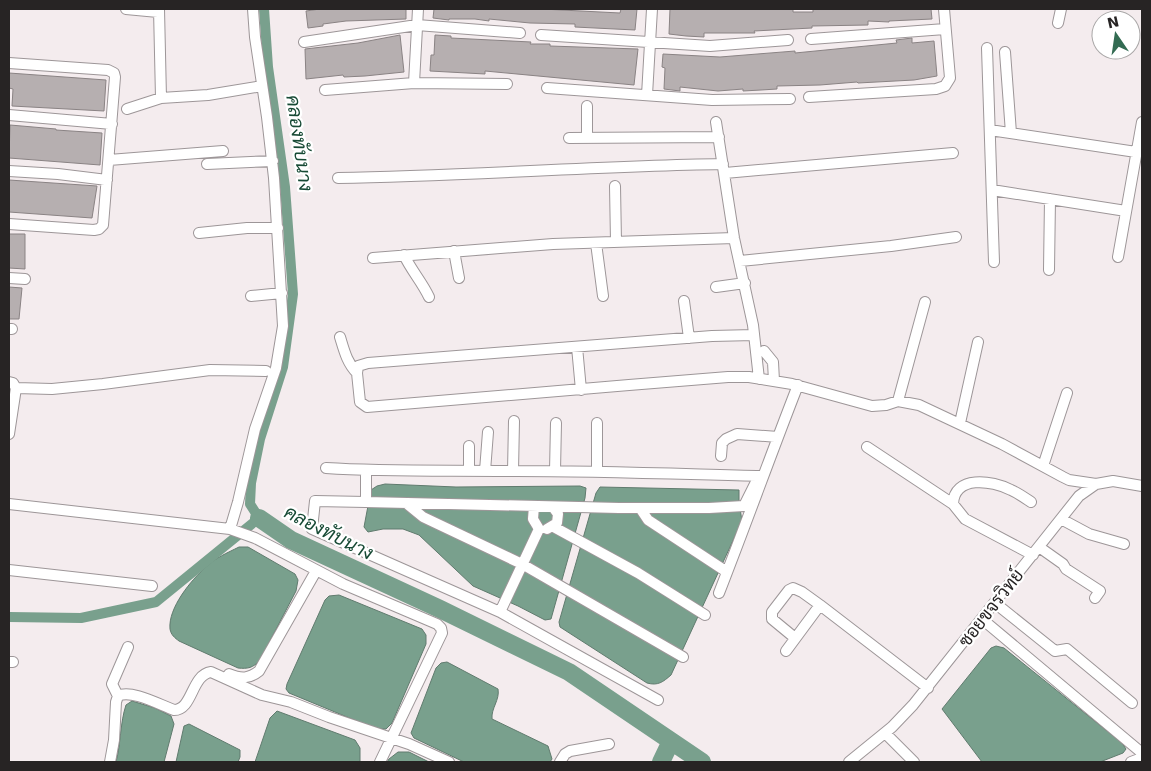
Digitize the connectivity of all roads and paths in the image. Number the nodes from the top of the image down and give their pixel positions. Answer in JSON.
{"nodes":[{"id":1,"x":126,"y":9,"type":"edge"},
{"id":2,"x":253,"y":9,"type":"edge"},
{"id":3,"x":418,"y":9,"type":"edge"},
{"id":4,"x":652,"y":9,"type":"edge"},
{"id":5,"x":944,"y":9,"type":"edge"},
{"id":6,"x":1061,"y":9,"type":"edge"},
{"id":7,"x":159,"y":10,"type":"edge"},
{"id":8,"x":1058,"y":22,"type":"dead end"},
{"id":9,"x":417,"y":25,"type":"junction"},
{"id":10,"x":945,"y":29,"type":"junction"},
{"id":11,"x":520,"y":33,"type":"dead end"},
{"id":12,"x":541,"y":35,"type":"dead end"},
{"id":13,"x":811,"y":39,"type":"dead end"},
{"id":14,"x":788,"y":40,"type":"dead end"},
{"id":15,"x":304,"y":42,"type":"dead end"},
{"id":16,"x":650,"y":42,"type":"junction"},
{"id":17,"x":987,"y":48,"type":"dead end"},
{"id":18,"x":1005,"y":52,"type":"dead end"},
{"id":19,"x":9,"y":64,"type":"edge"},
{"id":20,"x":414,"y":83,"type":"junction"},
{"id":21,"x":507,"y":84,"type":"dead end"},
{"id":22,"x":262,"y":86,"type":"junction"},
{"id":23,"x":548,"y":88,"type":"dead end"},
{"id":24,"x":325,"y":90,"type":"dead end"},
{"id":25,"x":647,"y":95,"type":"junction"},
{"id":26,"x":809,"y":96,"type":"dead end"},
{"id":27,"x":161,"y":98,"type":"junction"},
{"id":28,"x":790,"y":99,"type":"dead end"},
{"id":29,"x":587,"y":106,"type":"dead end"},
{"id":30,"x":127,"y":109,"type":"dead end"},
{"id":31,"x":9,"y":116,"type":"edge"},
{"id":32,"x":716,"y":122,"type":"dead end"},
{"id":33,"x":1142,"y":122,"type":"edge"},
{"id":34,"x":112,"y":124,"type":"junction"},
{"id":35,"x":990,"y":130,"type":"junction"},
{"id":36,"x":1011,"y":133,"type":"junction"},
{"id":37,"x":719,"y":137,"type":"junction"},
{"id":38,"x":569,"y":138,"type":"dead end"},
{"id":39,"x":587,"y":138,"type":"junction"},
{"id":40,"x":223,"y":151,"type":"dead end"},
{"id":41,"x":1136,"y":152,"type":"junction"},
{"id":42,"x":952,"y":153,"type":"dead end"},
{"id":43,"x":109,"y":160,"type":"junction"},
{"id":44,"x":273,"y":161,"type":"junction"},
{"id":45,"x":207,"y":164,"type":"dead end"},
{"id":46,"x":724,"y":169,"type":"junction"},
{"id":47,"x":9,"y":170,"type":"edge"},
{"id":48,"x":338,"y":178,"type":"dead end"},
{"id":49,"x":107,"y":180,"type":"junction"},
{"id":50,"x":614,"y":186,"type":"dead end"},
{"id":51,"x":992,"y":190,"type":"junction"},
{"id":52,"x":1050,"y":199,"type":"junction"},
{"id":53,"x":1126,"y":211,"type":"junction"},
{"id":54,"x":9,"y":224,"type":"edge"},
{"id":55,"x":278,"y":228,"type":"junction"},
{"id":56,"x":199,"y":233,"type":"dead end"},
{"id":57,"x":956,"y":237,"type":"dead end"},
{"id":58,"x":734,"y":238,"type":"junction"},
{"id":59,"x":616,"y":242,"type":"junction"},
{"id":60,"x":596,"y":243,"type":"junction"},
{"id":61,"x":454,"y":251,"type":"junction"},
{"id":62,"x":404,"y":255,"type":"junction"},
{"id":63,"x":1118,"y":257,"type":"dead end"},
{"id":64,"x":374,"y":258,"type":"dead end"},
{"id":65,"x":740,"y":262,"type":"junction"},
{"id":66,"x":994,"y":262,"type":"dead end"},
{"id":67,"x":1049,"y":270,"type":"dead end"},
{"id":68,"x":9,"y":278,"type":"edge"},
{"id":69,"x":459,"y":278,"type":"dead end"},
{"id":70,"x":25,"y":279,"type":"dead end"},
{"id":71,"x":745,"y":283,"type":"junction"},
{"id":72,"x":716,"y":287,"type":"dead end"},
{"id":73,"x":282,"y":293,"type":"junction"},
{"id":74,"x":251,"y":296,"type":"dead end"},
{"id":75,"x":603,"y":296,"type":"dead end"},
{"id":76,"x":429,"y":297,"type":"dead end"},
{"id":77,"x":684,"y":301,"type":"dead end"},
{"id":78,"x":925,"y":302,"type":"dead end"},
{"id":79,"x":754,"y":335,"type":"junction"},
{"id":80,"x":340,"y":337,"type":"dead end"},
{"id":81,"x":689,"y":338,"type":"junction"},
{"id":82,"x":978,"y":342,"type":"dead end"},
{"id":83,"x":577,"y":347,"type":"junction"},
{"id":84,"x":764,"y":351,"type":"dead end"},
{"id":85,"x":266,"y":371,"type":"dead end"},
{"id":86,"x":357,"y":373,"type":"junction"},
{"id":87,"x":759,"y":379,"type":"junction"},
{"id":88,"x":774,"y":381,"type":"junction"},
{"id":89,"x":12,"y":385,"type":"edge"},
{"id":90,"x":798,"y":385,"type":"junction"},
{"id":91,"x":581,"y":390,"type":"junction"},
{"id":92,"x":1067,"y":393,"type":"dead end"},
{"id":93,"x":898,"y":401,"type":"junction"},
{"id":94,"x":514,"y":421,"type":"dead end"},
{"id":95,"x":10,"y":423,"type":"edge"},
{"id":96,"x":556,"y":423,"type":"dead end"},
{"id":97,"x":597,"y":423,"type":"dead end"},
{"id":98,"x":960,"y":423,"type":"junction"},
{"id":99,"x":488,"y":432,"type":"dead end"},
{"id":100,"x":9,"y":434,"type":"edge"},
{"id":101,"x":778,"y":437,"type":"junction"},
{"id":102,"x":469,"y":446,"type":"dead end"},
{"id":103,"x":868,"y":447,"type":"dead end"},
{"id":104,"x":721,"y":456,"type":"dead end"},
{"id":105,"x":1043,"y":466,"type":"junction"},
{"id":106,"x":326,"y":468,"type":"dead end"},
{"id":107,"x":366,"y":470,"type":"junction"},
{"id":108,"x":469,"y":470,"type":"junction"},
{"id":109,"x":485,"y":471,"type":"junction"},
{"id":110,"x":513,"y":471,"type":"junction"},
{"id":111,"x":555,"y":471,"type":"junction"},
{"id":112,"x":597,"y":471,"type":"junction"},
{"id":113,"x":761,"y":476,"type":"junction"},
{"id":114,"x":1096,"y":484,"type":"junction"},
{"id":115,"x":1142,"y":486,"type":"edge"},
{"id":116,"x":366,"y":502,"type":"junction"},
{"id":117,"x":1031,"y":502,"type":"dead end"},
{"id":118,"x":406,"y":503,"type":"junction"},
{"id":119,"x":9,"y":504,"type":"edge"},
{"id":120,"x":952,"y":504,"type":"junction"},
{"id":121,"x":534,"y":506,"type":"junction"},
{"id":122,"x":554,"y":507,"type":"junction"},
{"id":123,"x":640,"y":508,"type":"junction"},
{"id":124,"x":1061,"y":519,"type":"junction"},
{"id":125,"x":552,"y":526,"type":"junction"},
{"id":126,"x":230,"y":529,"type":"junction"},
{"id":127,"x":539,"y":529,"type":"junction"},
{"id":128,"x":1124,"y":544,"type":"dead end"},
{"id":129,"x":1036,"y":551,"type":"junction"},
{"id":130,"x":522,"y":564,"type":"junction"},
{"id":131,"x":9,"y":570,"type":"edge"},
{"id":132,"x":316,"y":571,"type":"junction"},
{"id":133,"x":727,"y":572,"type":"junction"},
{"id":134,"x":152,"y":586,"type":"dead end"},
{"id":135,"x":719,"y":593,"type":"dead end"},
{"id":136,"x":1095,"y":598,"type":"dead end"},
{"id":137,"x":995,"y":603,"type":"junction"},
{"id":138,"x":820,"y":605,"type":"junction"},
{"id":139,"x":500,"y":612,"type":"junction"},
{"id":140,"x":705,"y":615,"type":"dead end"},
{"id":141,"x":982,"y":619,"type":"junction"},
{"id":142,"x":796,"y":638,"type":"junction"},
{"id":143,"x":128,"y":647,"type":"dead end"},
{"id":144,"x":786,"y":651,"type":"dead end"},
{"id":145,"x":683,"y":657,"type":"dead end"},
{"id":146,"x":211,"y":672,"type":"junction"},
{"id":147,"x":928,"y":688,"type":"junction"},
{"id":148,"x":118,"y":696,"type":"junction"},
{"id":149,"x":658,"y":700,"type":"dead end"},
{"id":150,"x":1132,"y":703,"type":"dead end"},
{"id":151,"x":885,"y":733,"type":"junction"},
{"id":152,"x":393,"y":738,"type":"junction"},
{"id":153,"x":609,"y":744,"type":"dead end"},
{"id":154,"x":1137,"y":758,"type":"edge"},
{"id":155,"x":110,"y":762,"type":"edge"},
{"id":156,"x":380,"y":762,"type":"edge"},
{"id":157,"x":449,"y":762,"type":"edge"},
{"id":158,"x":560,"y":762,"type":"edge"},
{"id":159,"x":849,"y":762,"type":"edge"},
{"id":160,"x":914,"y":762,"type":"edge"}],
"edges":[{"from":1,"to":7,"type":"street"},
{"from":2,"to":22,"type":"street"},
{"from":3,"to":9,"type":"street"},
{"from":4,"to":16,"type":"street"},
{"from":5,"to":10,"type":"street"},
{"from":6,"to":8,"type":"street"},
{"from":7,"to":27,"type":"street"},
{"from":9,"to":11,"type":"street"},
{"from":9,"to":15,"type":"street"},
{"from":9,"to":20,"type":"street"},
{"from":10,"to":13,"type":"street"},
{"from":10,"to":26,"type":"street"},
{"from":12,"to":16,"type":"street"},
{"from":14,"to":16,"type":"street"},
{"from":16,"to":25,"type":"street"},
{"from":17,"to":35,"type":"street"},
{"from":18,"to":36,"type":"street"},
{"from":19,"to":34,"type":"street"},
{"from":20,"to":21,"type":"street"},
{"from":20,"to":24,"type":"street"},
{"from":22,"to":27,"type":"street"},
{"from":22,"to":44,"type":"street"},
{"from":23,"to":25,"type":"street"},
{"from":25,"to":28,"type":"street"},
{"from":27,"to":30,"type":"street"},
{"from":29,"to":39,"type":"street"},
{"from":31,"to":34,"type":"street"},
{"from":32,"to":37,"type":"street"},
{"from":33,"to":41,"type":"street"},
{"from":34,"to":43,"type":"street"},
{"from":35,"to":36,"type":"street"},
{"from":35,"to":51,"type":"street"},
{"from":36,"to":41,"type":"street"},
{"from":37,"to":39,"type":"street"},
{"from":37,"to":46,"type":"street"},
{"from":38,"to":39,"type":"street"},
{"from":40,"to":43,"type":"street"},
{"from":41,"to":53,"type":"street"},
{"from":42,"to":46,"type":"street"},
{"from":43,"to":49,"type":"street"},
{"from":44,"to":45,"type":"street"},
{"from":44,"to":55,"type":"street"},
{"from":46,"to":48,"type":"street"},
{"from":46,"to":58,"type":"street"},
{"from":47,"to":49,"type":"street"},
{"from":49,"to":54,"type":"street"},
{"from":50,"to":59,"type":"street"},
{"from":51,"to":52,"type":"street"},
{"from":51,"to":66,"type":"street"},
{"from":52,"to":53,"type":"street"},
{"from":52,"to":67,"type":"street"},
{"from":53,"to":63,"type":"street"},
{"from":55,"to":56,"type":"street"},
{"from":55,"to":73,"type":"street"},
{"from":57,"to":65,"type":"street"},
{"from":58,"to":59,"type":"street"},
{"from":58,"to":65,"type":"street"},
{"from":59,"to":60,"type":"street"},
{"from":60,"to":61,"type":"street"},
{"from":60,"to":75,"type":"street"},
{"from":61,"to":62,"type":"street"},
{"from":61,"to":69,"type":"street"},
{"from":62,"to":64,"type":"street"},
{"from":62,"to":76,"type":"street"},
{"from":65,"to":71,"type":"street"},
{"from":68,"to":70,"type":"street"},
{"from":71,"to":72,"type":"street"},
{"from":71,"to":79,"type":"street"},
{"from":73,"to":74,"type":"street"},
{"from":73,"to":126,"type":"street"},
{"from":77,"to":81,"type":"street"},
{"from":78,"to":93,"type":"street"},
{"from":79,"to":81,"type":"street"},
{"from":79,"to":87,"type":"street"},
{"from":80,"to":86,"type":"street"},
{"from":81,"to":83,"type":"street"},
{"from":82,"to":98,"type":"street"},
{"from":83,"to":86,"type":"street"},
{"from":83,"to":91,"type":"street"},
{"from":84,"to":88,"type":"street"},
{"from":85,"to":89,"type":"street"},
{"from":86,"to":91,"type":"street"},
{"from":87,"to":88,"type":"street"},
{"from":87,"to":91,"type":"street"},
{"from":88,"to":90,"type":"street"},
{"from":89,"to":95,"type":"street"},
{"from":90,"to":93,"type":"street"},
{"from":90,"to":101,"type":"street"},
{"from":92,"to":105,"type":"street"},
{"from":93,"to":98,"type":"street"},
{"from":94,"to":110,"type":"street"},
{"from":95,"to":100,"type":"street"},
{"from":96,"to":111,"type":"street"},
{"from":97,"to":112,"type":"street"},
{"from":98,"to":105,"type":"street"},
{"from":99,"to":109,"type":"street"},
{"from":101,"to":104,"type":"street"},
{"from":101,"to":113,"type":"street"},
{"from":102,"to":108,"type":"street"},
{"from":103,"to":120,"type":"street"},
{"from":105,"to":114,"type":"street"},
{"from":106,"to":107,"type":"street"},
{"from":107,"to":108,"type":"street"},
{"from":107,"to":116,"type":"street"},
{"from":108,"to":109,"type":"street"},
{"from":109,"to":110,"type":"street"},
{"from":110,"to":111,"type":"street"},
{"from":111,"to":112,"type":"street"},
{"from":112,"to":113,"type":"street"},
{"from":113,"to":123,"type":"street"},
{"from":113,"to":133,"type":"street"},
{"from":114,"to":115,"type":"street"},
{"from":114,"to":124,"type":"street","name":"ซอยขจรวิทย์"},
{"from":116,"to":118,"type":"street"},
{"from":116,"to":139,"type":"street"},
{"from":117,"to":120,"type":"street"},
{"from":118,"to":121,"type":"street"},
{"from":118,"to":130,"type":"street"},
{"from":119,"to":126,"type":"street"},
{"from":120,"to":129,"type":"street"},
{"from":121,"to":122,"type":"street"},
{"from":121,"to":127,"type":"street"},
{"from":122,"to":123,"type":"street"},
{"from":122,"to":125,"type":"street"},
{"from":123,"to":133,"type":"street"},
{"from":124,"to":128,"type":"street"},
{"from":124,"to":129,"type":"street","name":"ซอยขจรวิทย์"},
{"from":125,"to":127,"type":"street"},
{"from":125,"to":140,"type":"street"},
{"from":126,"to":132,"type":"street"},
{"from":127,"to":130,"type":"street"},
{"from":129,"to":136,"type":"street"},
{"from":129,"to":137,"type":"street","name":"ซอยขจรวิทย์"},
{"from":130,"to":139,"type":"street"},
{"from":130,"to":145,"type":"street"},
{"from":131,"to":134,"type":"street"},
{"from":132,"to":146,"type":"street"},
{"from":132,"to":152,"type":"street"},
{"from":133,"to":135,"type":"street"},
{"from":137,"to":141,"type":"street","name":"ซอยขจรวิทย์"},
{"from":137,"to":150,"type":"street"},
{"from":138,"to":142,"type":"street"},
{"from":138,"to":142,"type":"street"},
{"from":138,"to":147,"type":"street"},
{"from":139,"to":149,"type":"street"},
{"from":141,"to":147,"type":"street","name":"ซอยขจรวิทย์"},
{"from":141,"to":154,"type":"street"},
{"from":142,"to":144,"type":"street"},
{"from":143,"to":148,"type":"street"},
{"from":146,"to":148,"type":"street"},
{"from":146,"to":152,"type":"street"},
{"from":147,"to":151,"type":"street","name":"ซอยขจรวิทย์"},
{"from":148,"to":155,"type":"street"},
{"from":151,"to":159,"type":"street","name":"ซอยขจรวิทย์"},
{"from":151,"to":160,"type":"street"},
{"from":152,"to":156,"type":"street"},
{"from":152,"to":157,"type":"street"},
{"from":153,"to":158,"type":"street"}]}
